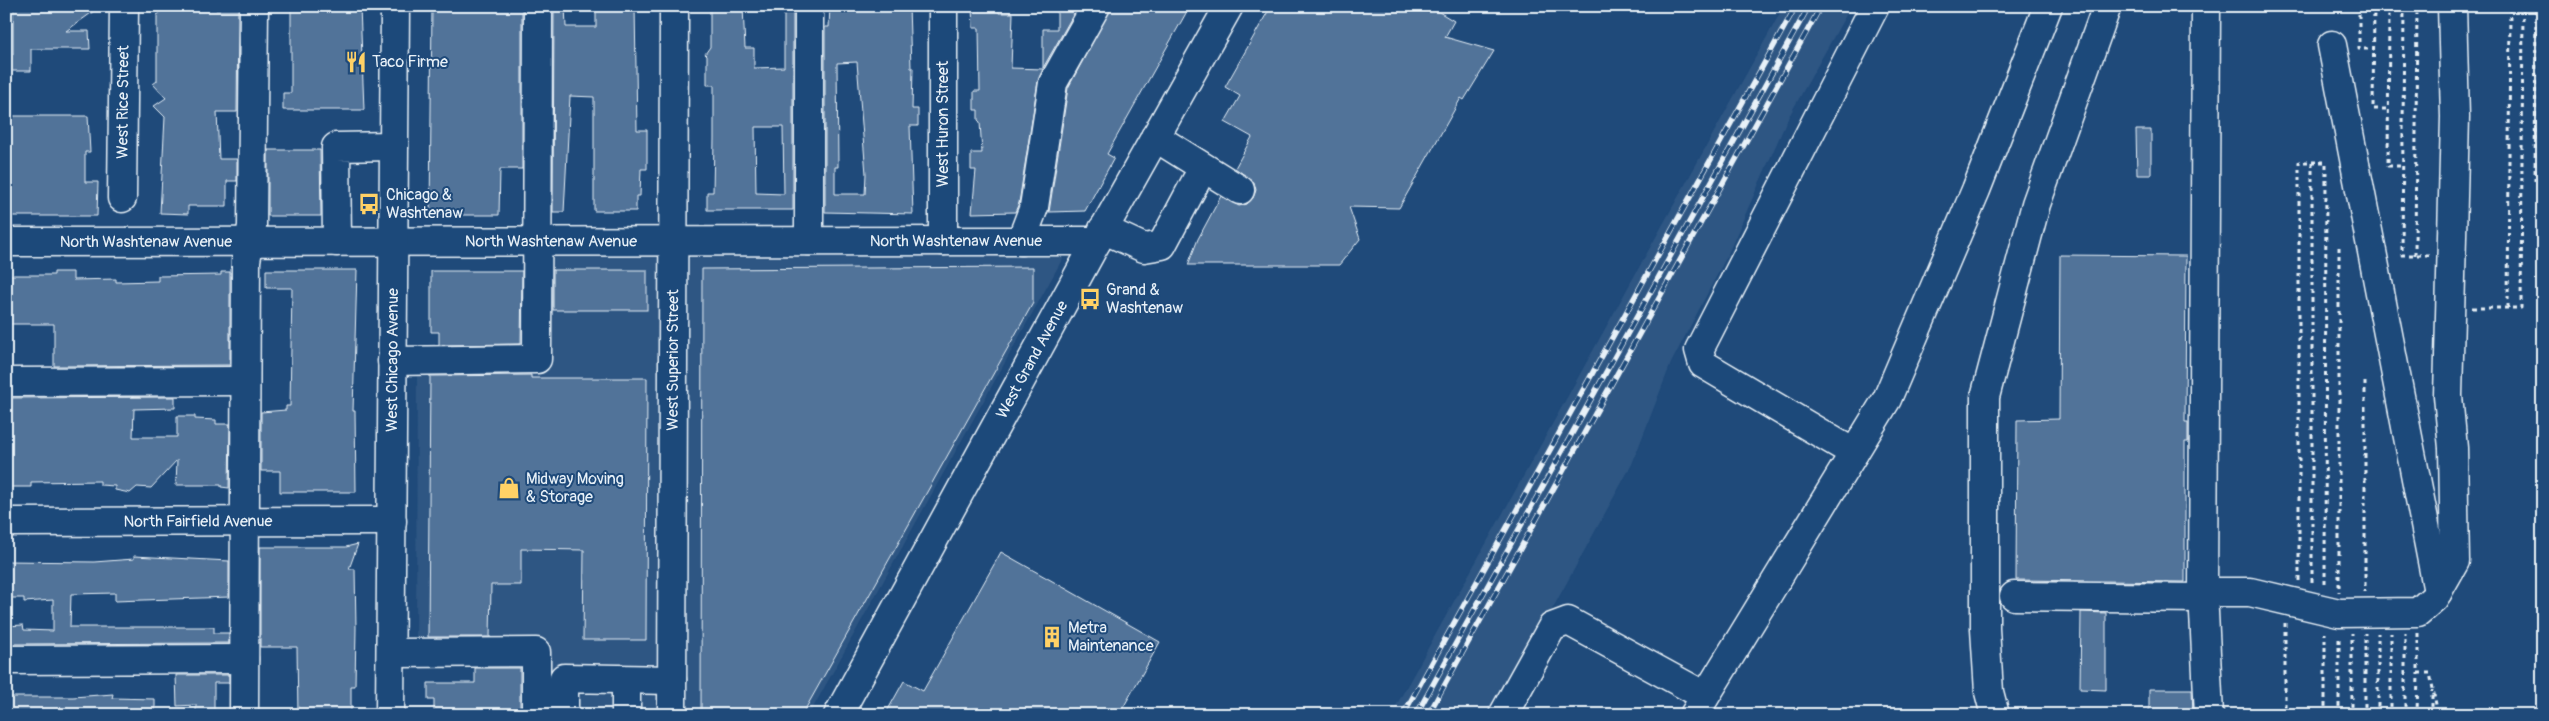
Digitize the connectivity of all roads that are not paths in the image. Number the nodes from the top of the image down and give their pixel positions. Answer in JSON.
{"nodes":[{"id":1,"x":124,"y":6,"type":"edge"},
{"id":2,"x":254,"y":6,"type":"edge"},
{"id":3,"x":394,"y":6,"type":"edge"},
{"id":4,"x":538,"y":6,"type":"edge"},
{"id":5,"x":674,"y":6,"type":"edge"},
{"id":6,"x":809,"y":6,"type":"edge"},
{"id":7,"x":943,"y":6,"type":"edge"},
{"id":8,"x":1096,"y":6,"type":"edge"},
{"id":9,"x":1229,"y":6,"type":"edge"},
{"id":10,"x":1876,"y":6,"type":"edge"},
{"id":11,"x":2048,"y":6,"type":"edge"},
{"id":12,"x":2107,"y":6,"type":"edge"},
{"id":13,"x":2206,"y":6,"type":"edge"},
{"id":14,"x":2452,"y":6,"type":"edge"},
{"id":15,"x":2332,"y":45,"type":"dead end"},
{"id":16,"x":1155,"y":137,"type":"junction"},
{"id":17,"x":394,"y":146,"type":"junction"},
{"id":18,"x":1196,"y":181,"type":"dead end"},
{"id":19,"x":1240,"y":190,"type":"dead end"},
{"id":20,"x":122,"y":198,"type":"dead end"},
{"id":21,"x":1100,"y":235,"type":"junction"},
{"id":22,"x":674,"y":241,"type":"junction"},
{"id":23,"x":809,"y":241,"type":"junction"},
{"id":24,"x":943,"y":241,"type":"junction"},
{"id":25,"x":1021,"y":241,"type":"junction"},
{"id":26,"x":6,"y":242,"type":"edge"},
{"id":27,"x":250,"y":242,"type":"junction"},
{"id":28,"x":338,"y":242,"type":"junction"},
{"id":29,"x":393,"y":242,"type":"junction"},
{"id":30,"x":538,"y":242,"type":"junction"},
{"id":31,"x":392,"y":361,"type":"junction"},
{"id":32,"x":6,"y":382,"type":"edge"},
{"id":33,"x":245,"y":382,"type":"junction"},
{"id":34,"x":1854,"y":453,"type":"junction"},
{"id":35,"x":392,"y":521,"type":"junction"},
{"id":36,"x":6,"y":522,"type":"edge"},
{"id":37,"x":245,"y":522,"type":"junction"},
{"id":38,"x":2438,"y":592,"type":"junction"},
{"id":39,"x":2203,"y":595,"type":"junction"},
{"id":40,"x":2014,"y":596,"type":"dead end"},
{"id":41,"x":391,"y":653,"type":"junction"},
{"id":42,"x":244,"y":658,"type":"junction"},
{"id":43,"x":6,"y":660,"type":"edge"},
{"id":44,"x":626,"y":680,"type":"junction"},
{"id":45,"x":672,"y":680,"type":"junction"},
{"id":46,"x":1700,"y":705,"type":"edge"},
{"id":47,"x":244,"y":715,"type":"edge"},
{"id":48,"x":390,"y":715,"type":"edge"},
{"id":49,"x":536,"y":715,"type":"edge"},
{"id":50,"x":564,"y":715,"type":"edge"},
{"id":51,"x":626,"y":715,"type":"edge"},
{"id":52,"x":672,"y":715,"type":"edge"},
{"id":53,"x":838,"y":715,"type":"edge"},
{"id":54,"x":1503,"y":715,"type":"edge"},
{"id":55,"x":1995,"y":715,"type":"edge"},
{"id":56,"x":2209,"y":715,"type":"edge"}],
"edges":[{"from":1,"to":20,"type":"street","name":"West Rice Street"},
{"from":2,"to":27,"type":"street"},
{"from":3,"to":17,"type":"street","name":"West Chicago Avenue"},
{"from":4,"to":30,"type":"street"},
{"from":5,"to":22,"type":"street","name":"West Superior Street"},
{"from":6,"to":23,"type":"street"},
{"from":7,"to":24,"type":"street","name":"West Huron Street"},
{"from":8,"to":25,"type":"street"},
{"from":9,"to":16,"type":"street","name":"West Grand Avenue"},
{"from":10,"to":34,"type":"street"},
{"from":11,"to":34,"type":"street"},
{"from":12,"to":55,"type":"street"},
{"from":13,"to":39,"type":"street"},
{"from":14,"to":38,"type":"street"},
{"from":15,"to":38,"type":"street"},
{"from":16,"to":19,"type":"street"},
{"from":16,"to":21,"type":"street","name":"West Grand Avenue"},
{"from":17,"to":28,"type":"street"},
{"from":17,"to":29,"type":"street","name":"West Chicago Avenue"},
{"from":18,"to":21,"type":"street"},
{"from":21,"to":25,"type":"street","name":"North Washtenaw Avenue"},
{"from":21,"to":53,"type":"street","name":"West Grand Avenue"},
{"from":22,"to":23,"type":"street","name":"North Washtenaw Avenue"},
{"from":22,"to":30,"type":"street","name":"North Washtenaw Avenue"},
{"from":22,"to":45,"type":"street","name":"West Superior Street"},
{"from":23,"to":24,"type":"street","name":"North Washtenaw Avenue"},
{"from":24,"to":25,"type":"street","name":"North Washtenaw Avenue"},
{"from":26,"to":27,"type":"street","name":"North Washtenaw Avenue"},
{"from":27,"to":28,"type":"street","name":"North Washtenaw Avenue"},
{"from":27,"to":33,"type":"street"},
{"from":28,"to":29,"type":"street","name":"North Washtenaw Avenue"},
{"from":29,"to":30,"type":"street","name":"North Washtenaw Avenue"},
{"from":29,"to":31,"type":"street","name":"West Chicago Avenue"},
{"from":30,"to":31,"type":"street"},
{"from":31,"to":35,"type":"street","name":"West Chicago Avenue"},
{"from":32,"to":33,"type":"street"},
{"from":33,"to":37,"type":"street"},
{"from":34,"to":46,"type":"street"},
{"from":35,"to":37,"type":"street","name":"North Fairfield Avenue"},
{"from":35,"to":41,"type":"street","name":"West Chicago Avenue"},
{"from":36,"to":37,"type":"street","name":"North Fairfield Avenue"},
{"from":37,"to":42,"type":"street"},
{"from":38,"to":39,"type":"street"},
{"from":39,"to":40,"type":"street"},
{"from":39,"to":56,"type":"street"},
{"from":41,"to":48,"type":"street","name":"West Chicago Avenue"},
{"from":41,"to":49,"type":"street"},
{"from":42,"to":43,"type":"street"},
{"from":42,"to":47,"type":"street"},
{"from":44,"to":45,"type":"street"},
{"from":44,"to":50,"type":"street"},
{"from":44,"to":51,"type":"street"},
{"from":45,"to":52,"type":"street","name":"West Superior Street"},
{"from":46,"to":54,"type":"street"}]}
